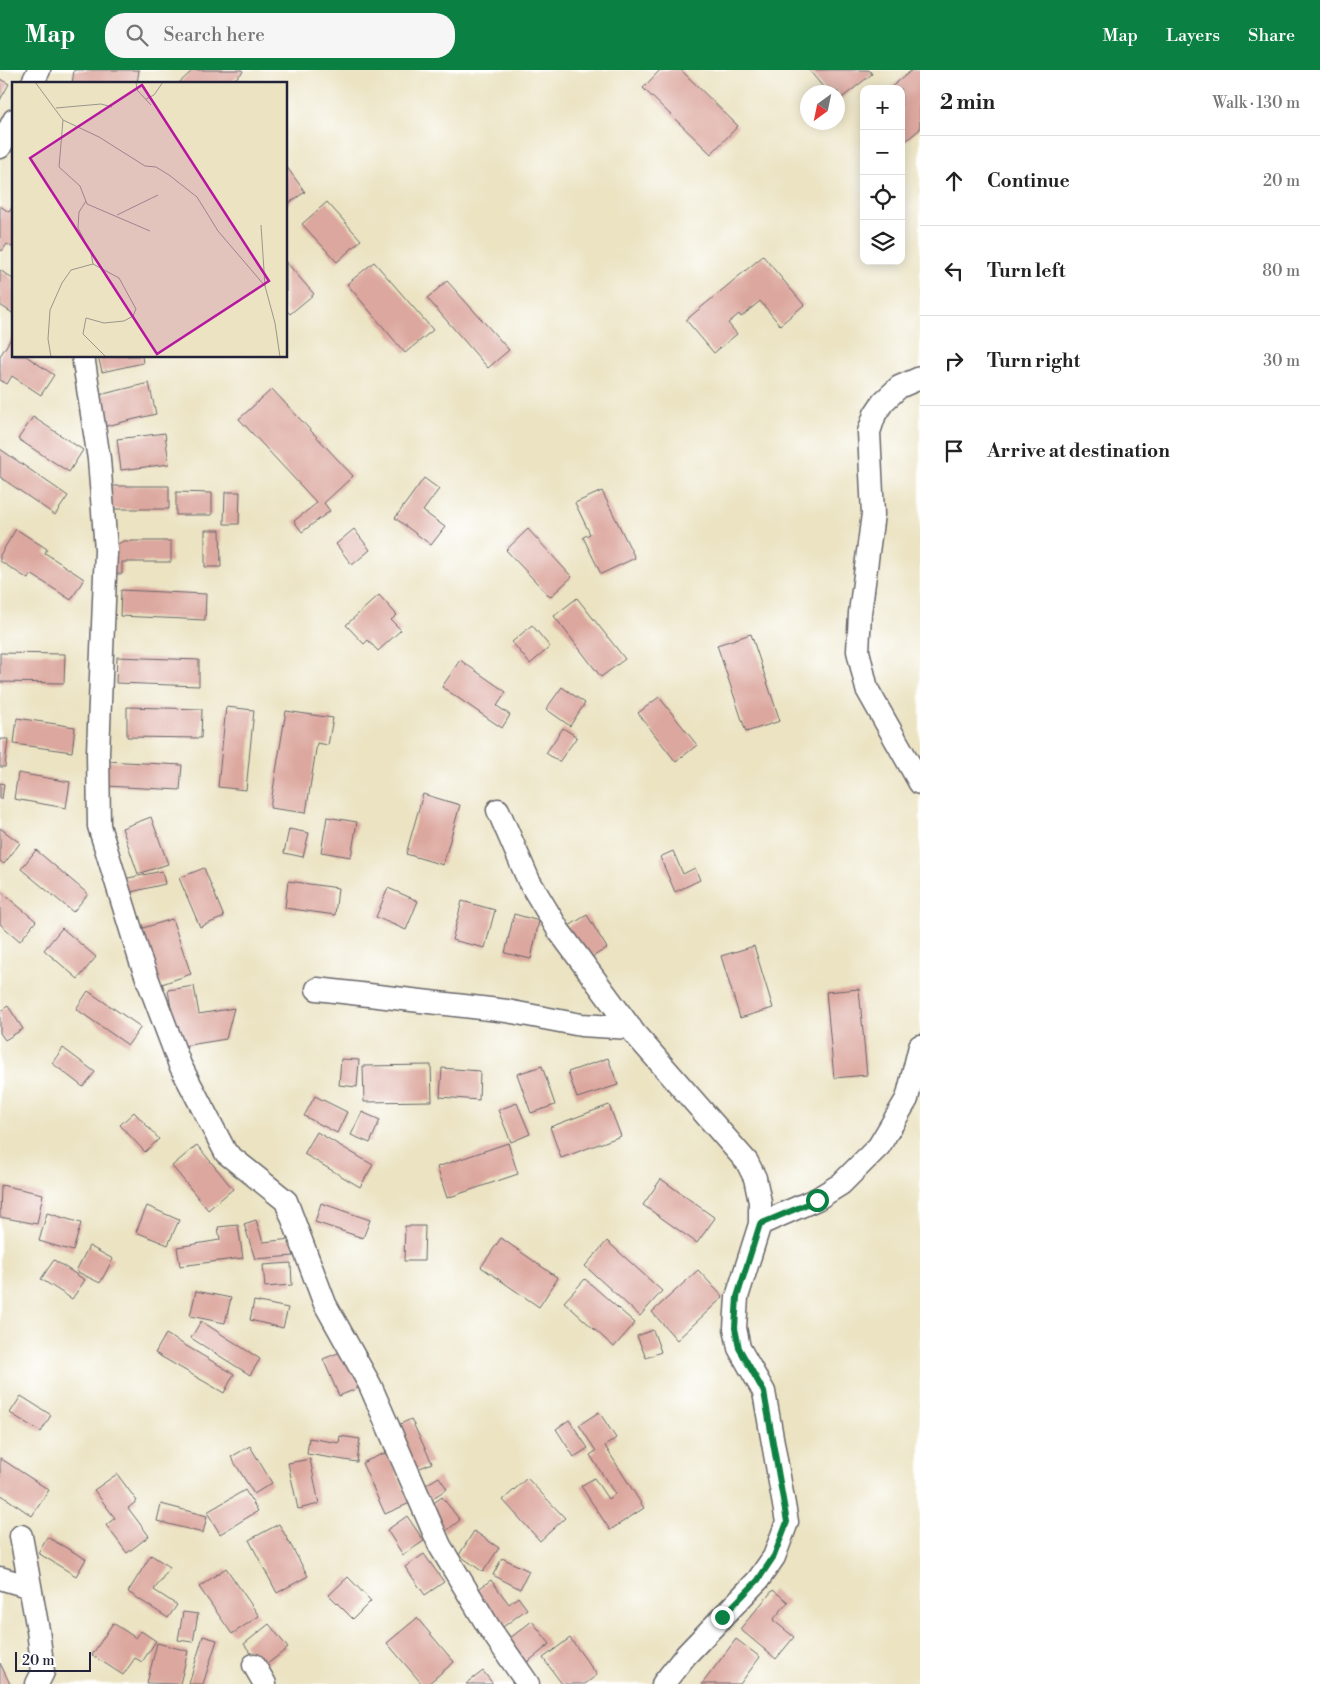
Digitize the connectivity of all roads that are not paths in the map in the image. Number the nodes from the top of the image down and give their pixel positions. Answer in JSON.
{"nodes":[{"id":1,"x":39,"y":70,"type":"edge"},
{"id":2,"x":45,"y":70,"type":"edge"},
{"id":3,"x":33,"y":82,"type":"edge"},
{"id":4,"x":49,"y":82,"type":"edge"},
{"id":5,"x":12,"y":124,"type":"edge"},
{"id":6,"x":0,"y":147,"type":"edge"},
{"id":7,"x":83,"y":358,"type":"edge"},
{"id":8,"x":920,"y":378,"type":"edge"},
{"id":9,"x":920,"y":783,"type":"edge"},
{"id":10,"x":498,"y":810,"type":"dead end"},
{"id":11,"x":317,"y":989,"type":"dead end"},
{"id":12,"x":631,"y":1028,"type":"junction"},
{"id":13,"x":920,"y":1046,"type":"edge"},
{"id":14,"x":760,"y":1224,"type":"junction"},
{"id":15,"x":21,"y":1536,"type":"dead end"},
{"id":16,"x":0,"y":1578,"type":"edge"},
{"id":17,"x":30,"y":1587,"type":"junction"},
{"id":18,"x":37,"y":1684,"type":"edge"},
{"id":19,"x":528,"y":1684,"type":"edge"},
{"id":20,"x":663,"y":1684,"type":"edge"}],
"edges":[{"from":1,"to":3,"type":"street"},
{"from":2,"to":4,"type":"street"},
{"from":5,"to":6,"type":"street"},
{"from":7,"to":19,"type":"street"},
{"from":8,"to":9,"type":"street"},
{"from":10,"to":12,"type":"street"},
{"from":11,"to":12,"type":"street"},
{"from":12,"to":14,"type":"street"},
{"from":13,"to":14,"type":"street"},
{"from":14,"to":20,"type":"street"},
{"from":15,"to":17,"type":"street"},
{"from":16,"to":17,"type":"street"},
{"from":17,"to":18,"type":"street"}]}
